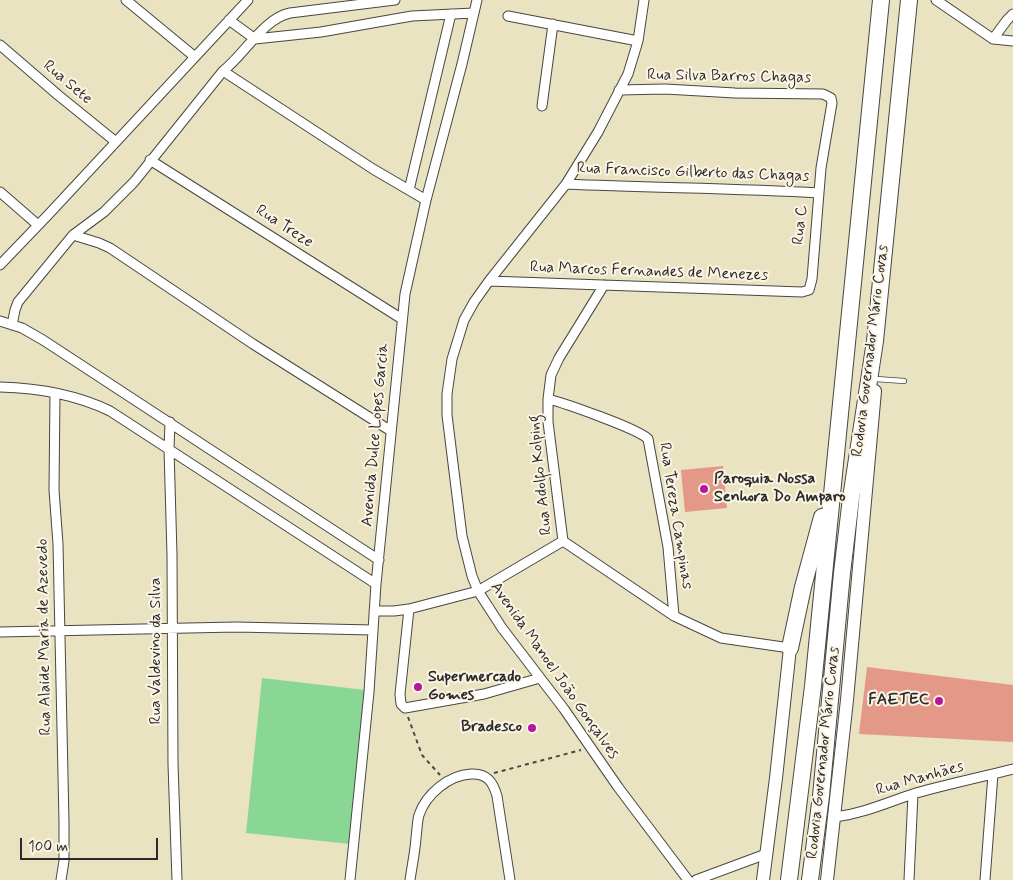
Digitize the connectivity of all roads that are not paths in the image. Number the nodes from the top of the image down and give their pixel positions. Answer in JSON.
{"nodes":[{"id":1,"x":126,"y":0,"type":"edge"},
{"id":2,"x":248,"y":0,"type":"edge"},
{"id":3,"x":395,"y":0,"type":"edge"},
{"id":4,"x":477,"y":0,"type":"edge"},
{"id":5,"x":644,"y":0,"type":"edge"},
{"id":6,"x":881,"y":0,"type":"edge"},
{"id":7,"x":908,"y":0,"type":"edge"},
{"id":8,"x":936,"y":0,"type":"edge"},
{"id":9,"x":474,"y":13,"type":"junction"},
{"id":10,"x":451,"y":14,"type":"junction"},
{"id":11,"x":1013,"y":14,"type":"edge"},
{"id":12,"x":508,"y":16,"type":"dead end"},
{"id":13,"x":229,"y":20,"type":"junction"},
{"id":14,"x":553,"y":24,"type":"junction"},
{"id":15,"x":255,"y":39,"type":"junction"},
{"id":16,"x":993,"y":39,"type":"junction"},
{"id":17,"x":638,"y":41,"type":"junction"},
{"id":18,"x":1013,"y":41,"type":"edge"},
{"id":19,"x":0,"y":45,"type":"edge"},
{"id":20,"x":195,"y":57,"type":"junction"},
{"id":21,"x":223,"y":71,"type":"junction"},
{"id":22,"x":618,"y":90,"type":"junction"},
{"id":23,"x":832,"y":103,"type":"joint"},
{"id":24,"x":542,"y":106,"type":"dead end"},
{"id":25,"x":116,"y":142,"type":"junction"},
{"id":26,"x":150,"y":160,"type":"junction"},
{"id":27,"x":566,"y":184,"type":"junction"},
{"id":28,"x":409,"y":190,"type":"junction"},
{"id":29,"x":0,"y":192,"type":"edge"},
{"id":30,"x":819,"y":193,"type":"junction"},
{"id":31,"x":426,"y":200,"type":"junction"},
{"id":32,"x":38,"y":225,"type":"junction"},
{"id":33,"x":73,"y":235,"type":"junction"},
{"id":34,"x":0,"y":264,"type":"edge"},
{"id":35,"x":489,"y":281,"type":"junction"},
{"id":36,"x":604,"y":285,"type":"junction"},
{"id":37,"x":809,"y":290,"type":"joint"},
{"id":38,"x":402,"y":319,"type":"junction"},
{"id":39,"x":0,"y":320,"type":"edge"},
{"id":40,"x":12,"y":325,"type":"junction"},
{"id":41,"x":875,"y":341,"type":"junction"},
{"id":42,"x":876,"y":379,"type":"junction"},
{"id":43,"x":904,"y":381,"type":"dead end"},
{"id":44,"x":0,"y":387,"type":"edge"},
{"id":45,"x":55,"y":393,"type":"junction"},
{"id":46,"x":548,"y":399,"type":"junction"},
{"id":47,"x":170,"y":422,"type":"junction"},
{"id":48,"x":391,"y":432,"type":"junction"},
{"id":49,"x":169,"y":448,"type":"junction"},
{"id":50,"x":834,"y":474,"type":"junction"},
{"id":51,"x":563,"y":541,"type":"junction"},
{"id":52,"x":379,"y":560,"type":"junction"},
{"id":53,"x":376,"y":584,"type":"junction"},
{"id":54,"x":478,"y":590,"type":"junction"},
{"id":55,"x":409,"y":609,"type":"junction"},
{"id":56,"x":374,"y":610,"type":"junction"},
{"id":57,"x":674,"y":616,"type":"junction"},
{"id":58,"x":171,"y":628,"type":"junction"},
{"id":59,"x":373,"y":630,"type":"junction"},
{"id":60,"x":0,"y":632,"type":"edge"},
{"id":61,"x":60,"y":632,"type":"junction"},
{"id":62,"x":790,"y":648,"type":"junction"},
{"id":63,"x":540,"y":678,"type":"junction"},
{"id":64,"x":1013,"y":769,"type":"edge"},
{"id":65,"x":993,"y":774,"type":"junction"},
{"id":66,"x":913,"y":794,"type":"junction"},
{"id":67,"x":835,"y":817,"type":"junction"},
{"id":68,"x":766,"y":854,"type":"junction"},
{"id":69,"x":748,"y":862,"type":"junction"},
{"id":70,"x":764,"y":876,"type":"edge"},
{"id":71,"x":61,"y":880,"type":"edge"},
{"id":72,"x":177,"y":880,"type":"edge"},
{"id":73,"x":350,"y":880,"type":"edge"},
{"id":74,"x":410,"y":880,"type":"edge"},
{"id":75,"x":510,"y":880,"type":"edge"},
{"id":76,"x":688,"y":880,"type":"edge"},
{"id":77,"x":696,"y":880,"type":"edge"},
{"id":78,"x":790,"y":880,"type":"edge"},
{"id":79,"x":810,"y":880,"type":"edge"},
{"id":80,"x":827,"y":880,"type":"edge"},
{"id":81,"x":909,"y":880,"type":"edge"},
{"id":82,"x":985,"y":880,"type":"edge"}],
"edges":[{"from":1,"to":20,"type":"street"},
{"from":2,"to":13,"type":"street"},
{"from":3,"to":15,"type":"street"},
{"from":4,"to":9,"type":"street","name":"Avenida Dulce Lopes Garcia"},
{"from":5,"to":17,"type":"street","name":"Avenida Manoel João Gonçalves"},
{"from":6,"to":50,"type":"highway","name":"Rodovia Governador Mário Covas"},
{"from":7,"to":41,"type":"highway","name":"Rodovia Governador Mário Covas"},
{"from":8,"to":16,"type":"street"},
{"from":9,"to":10,"type":"street"},
{"from":9,"to":31,"type":"street","name":"Avenida Dulce Lopes Garcia"},
{"from":10,"to":15,"type":"street"},
{"from":10,"to":28,"type":"street"},
{"from":11,"to":16,"type":"street"},
{"from":12,"to":14,"type":"street"},
{"from":13,"to":15,"type":"street"},
{"from":13,"to":20,"type":"street"},
{"from":14,"to":17,"type":"street"},
{"from":14,"to":24,"type":"street"},
{"from":15,"to":21,"type":"street"},
{"from":16,"to":18,"type":"street"},
{"from":17,"to":22,"type":"street","name":"Avenida Manoel João Gonçalves"},
{"from":19,"to":25,"type":"street","name":"Rua Sete"},
{"from":20,"to":25,"type":"street"},
{"from":21,"to":26,"type":"street"},
{"from":21,"to":28,"type":"street"},
{"from":22,"to":23,"type":"street","name":"Rua Silva Barros Chagas"},
{"from":22,"to":27,"type":"street","name":"Avenida Manoel João Gonçalves"},
{"from":23,"to":30,"type":"street","name":"Rua C"},
{"from":25,"to":32,"type":"street"},
{"from":26,"to":33,"type":"street"},
{"from":26,"to":38,"type":"street","name":"Rua Treze"},
{"from":27,"to":30,"type":"street","name":"Rua Francisco Gilberto das Chagas"},
{"from":27,"to":35,"type":"street","name":"Avenida Manoel João Gonçalves"},
{"from":28,"to":31,"type":"street"},
{"from":29,"to":32,"type":"street"},
{"from":30,"to":37,"type":"street","name":"Rua C"},
{"from":31,"to":38,"type":"street","name":"Avenida Dulce Lopes Garcia"},
{"from":32,"to":34,"type":"street"},
{"from":33,"to":40,"type":"street"},
{"from":33,"to":48,"type":"street"},
{"from":35,"to":36,"type":"street","name":"Rua Marcos Fernandes de Menezes"},
{"from":35,"to":54,"type":"street","name":"Avenida Manoel João Gonçalves"},
{"from":36,"to":37,"type":"street","name":"Rua Marcos Fernandes de Menezes"},
{"from":36,"to":46,"type":"street","name":"Rua Adolfo Kolping"},
{"from":38,"to":48,"type":"street","name":"Avenida Dulce Lopes Garcia"},
{"from":39,"to":40,"type":"street"},
{"from":40,"to":47,"type":"street"},
{"from":41,"to":42,"type":"street"},
{"from":41,"to":79,"type":"highway","name":"Rodovia Governador Mário Covas"},
{"from":42,"to":43,"type":"lane"},
{"from":42,"to":67,"type":"street"},
{"from":44,"to":45,"type":"street"},
{"from":45,"to":49,"type":"street"},
{"from":45,"to":61,"type":"street","name":"Rua Alaide Maria de Azevedo"},
{"from":46,"to":51,"type":"street","name":"Rua Adolfo Kolping"},
{"from":46,"to":57,"type":"street","name":"Rua Tereza Campinas"},
{"from":47,"to":49,"type":"street","name":"Rua Valdevino da Silva"},
{"from":47,"to":52,"type":"street"},
{"from":48,"to":52,"type":"street","name":"Avenida Dulce Lopes Garcia"},
{"from":49,"to":53,"type":"street"},
{"from":49,"to":58,"type":"street","name":"Rua Valdevino da Silva"},
{"from":50,"to":62,"type":"highway"},
{"from":50,"to":78,"type":"highway","name":"Rodovia Governador Mário Covas"},
{"from":51,"to":54,"type":"street"},
{"from":51,"to":57,"type":"street","name":"Rua Adolfo Kolping"},
{"from":52,"to":53,"type":"street","name":"Avenida Dulce Lopes Garcia"},
{"from":53,"to":56,"type":"street","name":"Avenida Dulce Lopes Garcia"},
{"from":54,"to":55,"type":"street"},
{"from":54,"to":63,"type":"street","name":"Avenida Manoel João Gonçalves"},
{"from":55,"to":56,"type":"street"},
{"from":55,"to":63,"type":"street"},
{"from":56,"to":59,"type":"street","name":"Avenida Dulce Lopes Garcia"},
{"from":57,"to":62,"type":"street","name":"Rua Adolfo Kolping"},
{"from":58,"to":59,"type":"street"},
{"from":58,"to":61,"type":"street"},
{"from":58,"to":72,"type":"street","name":"Rua Valdevino da Silva"},
{"from":59,"to":73,"type":"street","name":"Avenida Dulce Lopes Garcia"},
{"from":60,"to":61,"type":"street"},
{"from":61,"to":71,"type":"street","name":"Rua Alaide Maria de Azevedo"},
{"from":62,"to":68,"type":"street"},
{"from":63,"to":76,"type":"street","name":"Avenida Manoel João Gonçalves"},
{"from":64,"to":65,"type":"street","name":"Rua Manhães"},
{"from":65,"to":66,"type":"street","name":"Rua Manhães"},
{"from":65,"to":82,"type":"street"},
{"from":66,"to":67,"type":"street","name":"Rua Manhães"},
{"from":66,"to":81,"type":"street"},
{"from":67,"to":80,"type":"street"},
{"from":68,"to":69,"type":"street"},
{"from":68,"to":70,"type":"street"},
{"from":69,"to":70,"type":"street"},
{"from":69,"to":77,"type":"street"},
{"from":74,"to":75,"type":"street"}]}
